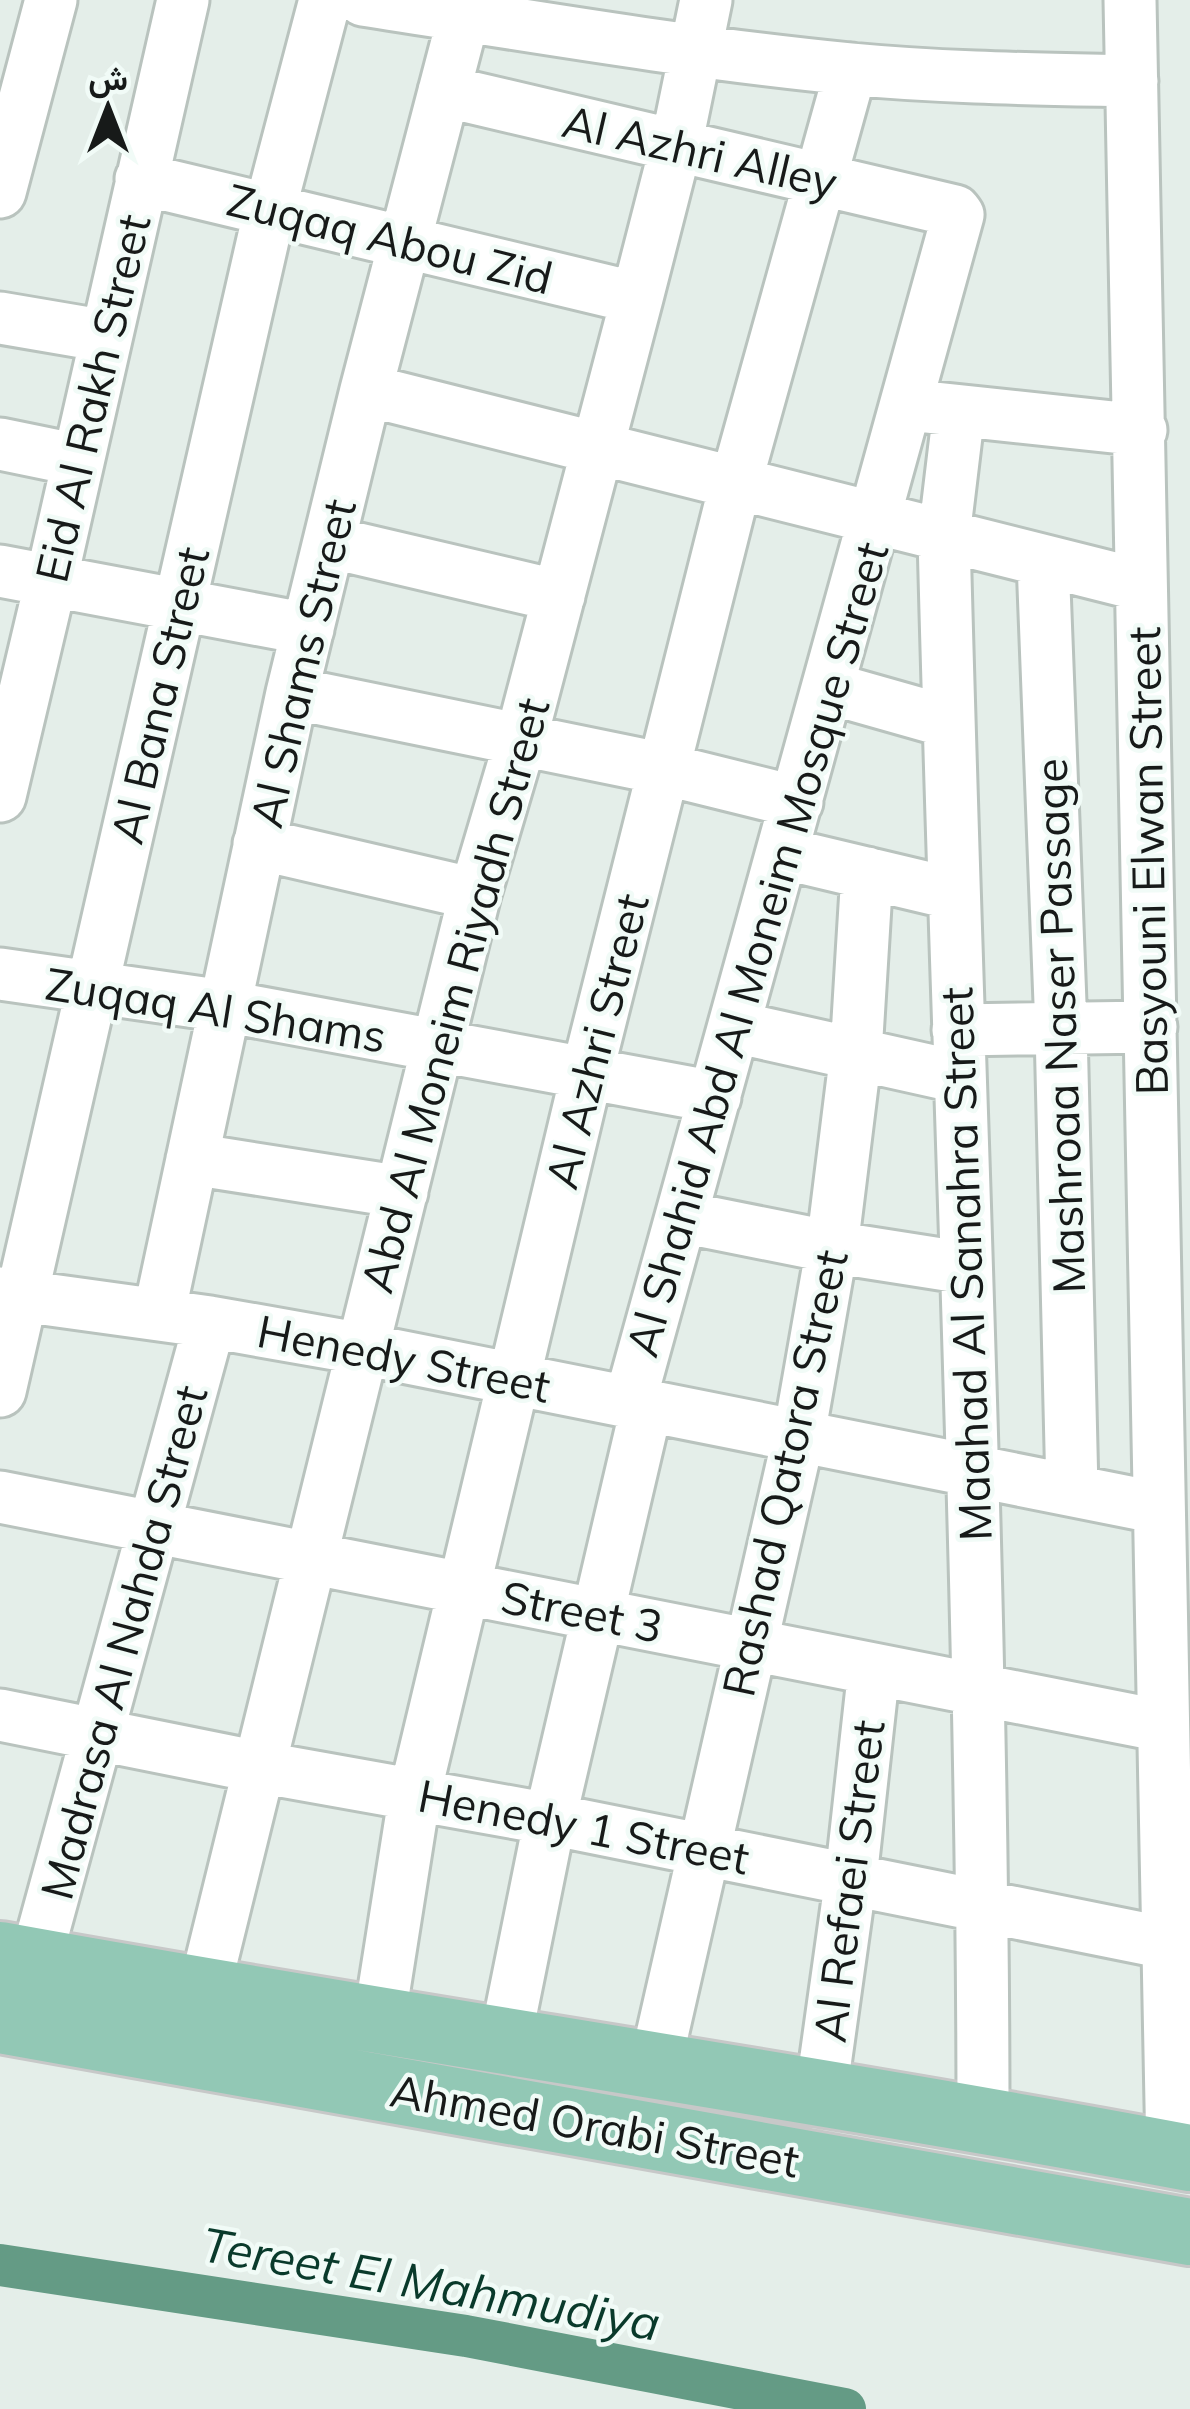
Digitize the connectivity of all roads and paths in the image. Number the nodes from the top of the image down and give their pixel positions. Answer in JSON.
{"nodes":[{"id":1,"x":50,"y":0,"type":"edge"},
{"id":2,"x":183,"y":0,"type":"edge"},
{"id":3,"x":325,"y":0,"type":"edge"},
{"id":4,"x":363,"y":0,"type":"edge"},
{"id":5,"x":706,"y":0,"type":"edge"},
{"id":6,"x":1130,"y":0,"type":"edge"},
{"id":7,"x":466,"y":8,"type":"edge"},
{"id":8,"x":603,"y":17,"type":"edge"},
{"id":9,"x":697,"y":51,"type":"junction"},
{"id":10,"x":850,"y":69,"type":"junction"},
{"id":11,"x":1132,"y":81,"type":"junction"},
{"id":12,"x":445,"y":91,"type":"junction"},
{"id":13,"x":676,"y":146,"type":"junction"},
{"id":14,"x":141,"y":179,"type":"junction"},
{"id":15,"x":820,"y":179,"type":"junction"},
{"id":16,"x":0,"y":192,"type":"edge"},
{"id":17,"x":270,"y":209,"type":"junction"},
{"id":18,"x":955,"y":211,"type":"joint"},
{"id":19,"x":405,"y":241,"type":"junction"},
{"id":20,"x":638,"y":298,"type":"junction"},
{"id":21,"x":0,"y":318,"type":"edge"},
{"id":22,"x":106,"y":336,"type":"junction"},
{"id":23,"x":366,"y":390,"type":"junction"},
{"id":24,"x":906,"y":405,"type":"junction"},
{"id":25,"x":959,"y":411,"type":"junction"},
{"id":26,"x":1141,"y":430,"type":"junction"},
{"id":27,"x":0,"y":445,"type":"edge"},
{"id":28,"x":598,"y":448,"type":"junction"},
{"id":29,"x":78,"y":460,"type":"junction"},
{"id":30,"x":736,"y":482,"type":"junction"},
{"id":31,"x":875,"y":517,"type":"junction"},
{"id":32,"x":944,"y":536,"type":"junction"},
{"id":33,"x":329,"y":542,"type":"junction"},
{"id":34,"x":1043,"y":561,"type":"junction"},
{"id":35,"x":0,"y":572,"type":"edge"},
{"id":36,"x":51,"y":581,"type":"junction"},
{"id":37,"x":1141,"y":585,"type":"junction"},
{"id":38,"x":559,"y":596,"type":"junction"},
{"id":39,"x":180,"y":605,"type":"junction"},
{"id":40,"x":308,"y":629,"type":"junction"},
{"id":41,"x":829,"y":688,"type":"junction"},
{"id":42,"x":292,"y":694,"type":"junction"},
{"id":43,"x":9,"y":720,"type":"edge"},
{"id":44,"x":949,"y":722,"type":"junction"},
{"id":45,"x":521,"y":739,"type":"junction"},
{"id":46,"x":664,"y":769,"type":"junction"},
{"id":47,"x":0,"y":796,"type":"edge"},
{"id":48,"x":797,"y":802,"type":"junction"},
{"id":49,"x":259,"y":844,"type":"junction"},
{"id":50,"x":782,"y":853,"type":"junction"},
{"id":51,"x":867,"y":873,"type":"junction"},
{"id":52,"x":475,"y":894,"type":"junction"},
{"id":53,"x":953,"y":894,"type":"junction"},
{"id":54,"x":0,"y":974,"type":"edge"},
{"id":55,"x":92,"y":987,"type":"junction"},
{"id":56,"x":224,"y":1006,"type":"junction"},
{"id":57,"x":734,"y":1027,"type":"junction"},
{"id":58,"x":1151,"y":1027,"type":"junction"},
{"id":59,"x":1061,"y":1029,"type":"junction"},
{"id":60,"x":438,"y":1046,"type":"junction"},
{"id":61,"x":856,"y":1053,"type":"junction"},
{"id":62,"x":958,"y":1053,"type":"junction"},
{"id":63,"x":587,"y":1073,"type":"junction"},
{"id":64,"x":715,"y":1097,"type":"junction"},
{"id":65,"x":192,"y":1159,"type":"junction"},
{"id":66,"x":402,"y":1192,"type":"junction"},
{"id":67,"x":682,"y":1216,"type":"junction"},
{"id":68,"x":832,"y":1247,"type":"junction"},
{"id":69,"x":966,"y":1268,"type":"junction"},
{"id":70,"x":11,"y":1294,"type":"edge"},
{"id":71,"x":159,"y":1314,"type":"junction"},
{"id":72,"x":210,"y":1322,"type":"junction"},
{"id":73,"x":363,"y":1349,"type":"junction"},
{"id":74,"x":514,"y":1377,"type":"junction"},
{"id":75,"x":0,"y":1391,"type":"edge"},
{"id":76,"x":640,"y":1403,"type":"junction"},
{"id":77,"x":799,"y":1435,"type":"junction"},
{"id":78,"x":973,"y":1471,"type":"junction"},
{"id":79,"x":1072,"y":1490,"type":"junction"},
{"id":80,"x":0,"y":1497,"type":"edge"},
{"id":81,"x":1159,"y":1508,"type":"junction"},
{"id":82,"x":154,"y":1528,"type":"junction"},
{"id":83,"x":311,"y":1557,"type":"junction"},
{"id":84,"x":464,"y":1588,"type":"junction"},
{"id":85,"x":597,"y":1615,"type":"junction"},
{"id":86,"x":751,"y":1645,"type":"junction"},
{"id":87,"x":874,"y":1669,"type":"junction"},
{"id":88,"x":978,"y":1689,"type":"junction"},
{"id":89,"x":0,"y":1715,"type":"edge"},
{"id":90,"x":1163,"y":1726,"type":"junction"},
{"id":91,"x":98,"y":1733,"type":"junction"},
{"id":92,"x":259,"y":1767,"type":"junction"},
{"id":93,"x":415,"y":1793,"type":"junction"},
{"id":94,"x":550,"y":1819,"type":"junction"},
{"id":95,"x":704,"y":1849,"type":"junction"},
{"id":96,"x":851,"y":1878,"type":"junction"},
{"id":97,"x":983,"y":1906,"type":"junction"},
{"id":98,"x":1166,"y":1943,"type":"junction"},
{"id":99,"x":18,"y":1959,"type":"edge"},
{"id":100,"x":204,"y":1991,"type":"junction"},
{"id":101,"x":0,"y":2020,"type":"edge"},
{"id":102,"x":379,"y":2021,"type":"junction"},
{"id":103,"x":506,"y":2042,"type":"junction"},
{"id":104,"x":655,"y":2066,"type":"junction"},
{"id":105,"x":821,"y":2092,"type":"junction"},
{"id":106,"x":983,"y":2119,"type":"junction"},
{"id":107,"x":1181,"y":2156,"type":"edge"},
{"id":108,"x":1190,"y":2232,"type":"edge"}],
"edges":[{"from":1,"to":16,"type":"street"},
{"from":2,"to":14,"type":"street","name":"Eid Al Rakh Street"},
{"from":3,"to":17,"type":"street","name":"Al Bana Street"},
{"from":4,"to":7,"type":"street"},
{"from":5,"to":9,"type":"street","name":"Abd Al Moneim Riyadh Street"},
{"from":6,"to":11,"type":"street","name":"Basyouni Elwan Street"},
{"from":7,"to":8,"type":"street"},
{"from":7,"to":12,"type":"street","name":"Al Shams Street"},
{"from":8,"to":9,"type":"street"},
{"from":9,"to":10,"type":"street"},
{"from":9,"to":13,"type":"street","name":"Abd Al Moneim Riyadh Street"},
{"from":10,"to":11,"type":"street"},
{"from":10,"to":15,"type":"street","name":"Al Azhri Street"},
{"from":11,"to":26,"type":"street","name":"Basyouni Elwan Street"},
{"from":12,"to":13,"type":"street","name":"Al Azhri Alley"},
{"from":12,"to":19,"type":"street","name":"Al Shams Street"},
{"from":13,"to":15,"type":"street","name":"Al Azhri Alley"},
{"from":13,"to":20,"type":"street","name":"Abd Al Moneim Riyadh Street"},
{"from":14,"to":17,"type":"street","name":"Zuqaq Abou Zid"},
{"from":14,"to":22,"type":"street","name":"Eid Al Rakh Street"},
{"from":15,"to":18,"type":"street","name":"Al Azhri Alley"},
{"from":15,"to":30,"type":"street","name":"Al Azhri Street"},
{"from":17,"to":19,"type":"street","name":"Zuqaq Abou Zid"},
{"from":17,"to":39,"type":"street","name":"Al Bana Street"},
{"from":18,"to":24,"type":"street","name":"Al Shahid Abd Al Moneim Mosque Street"},
{"from":19,"to":20,"type":"street","name":"Zuqaq Abou Zid"},
{"from":19,"to":23,"type":"street","name":"Al Shams Street"},
{"from":20,"to":28,"type":"street","name":"Abd Al Moneim Riyadh Street"},
{"from":21,"to":22,"type":"street"},
{"from":22,"to":29,"type":"street","name":"Eid Al Rakh Street"},
{"from":23,"to":28,"type":"street"},
{"from":23,"to":33,"type":"street","name":"Al Shams Street"},
{"from":24,"to":25,"type":"street"},
{"from":24,"to":31,"type":"street","name":"Al Shahid Abd Al Moneim Mosque Street"},
{"from":25,"to":26,"type":"street"},
{"from":25,"to":32,"type":"street","name":"Maahad Al Sanahra Street"},
{"from":26,"to":37,"type":"street","name":"Basyouni Elwan Street"},
{"from":27,"to":29,"type":"street"},
{"from":28,"to":30,"type":"street"},
{"from":28,"to":38,"type":"street","name":"Abd Al Moneim Riyadh Street"},
{"from":29,"to":36,"type":"street","name":"Eid Al Rakh Street"},
{"from":30,"to":31,"type":"street"},
{"from":30,"to":46,"type":"street","name":"Al Azhri Street"},
{"from":31,"to":32,"type":"street"},
{"from":31,"to":41,"type":"street","name":"Al Shahid Abd Al Moneim Mosque Street"},
{"from":32,"to":34,"type":"street"},
{"from":32,"to":44,"type":"street","name":"Maahad Al Sanahra Street"},
{"from":33,"to":38,"type":"street"},
{"from":33,"to":40,"type":"street","name":"Al Shams Street"},
{"from":34,"to":37,"type":"street"},
{"from":34,"to":59,"type":"street","name":"Mashroaa Naser Passage"},
{"from":35,"to":36,"type":"street"},
{"from":36,"to":39,"type":"street"},
{"from":36,"to":43,"type":"street","name":"Eid Al Rakh Street"},
{"from":37,"to":58,"type":"street","name":"Basyouni Elwan Street"},
{"from":38,"to":45,"type":"street","name":"Abd Al Moneim Riyadh Street"},
{"from":39,"to":40,"type":"street"},
{"from":39,"to":55,"type":"street","name":"Al Bana Street"},
{"from":40,"to":42,"type":"street","name":"Al Shams Street"},
{"from":41,"to":44,"type":"street"},
{"from":41,"to":48,"type":"street","name":"Al Shahid Abd Al Moneim Mosque Street"},
{"from":42,"to":45,"type":"street"},
{"from":42,"to":49,"type":"street","name":"Al Shams Street"},
{"from":43,"to":47,"type":"street","name":"Eid Al Rakh Street"},
{"from":44,"to":53,"type":"street","name":"Maahad Al Sanahra Street"},
{"from":45,"to":46,"type":"street"},
{"from":45,"to":52,"type":"street","name":"Abd Al Moneim Riyadh Street"},
{"from":46,"to":48,"type":"street"},
{"from":46,"to":63,"type":"street","name":"Al Azhri Street"},
{"from":48,"to":50,"type":"street","name":"Al Shahid Abd Al Moneim Mosque Street"},
{"from":49,"to":52,"type":"street"},
{"from":49,"to":56,"type":"street","name":"Al Shams Street"},
{"from":50,"to":51,"type":"street"},
{"from":50,"to":57,"type":"street","name":"Al Shahid Abd Al Moneim Mosque Street"},
{"from":51,"to":53,"type":"street"},
{"from":51,"to":61,"type":"street","name":"Rashad Qatora Street"},
{"from":52,"to":60,"type":"street","name":"Abd Al Moneim Riyadh Street"},
{"from":53,"to":62,"type":"street","name":"Maahad Al Sanahra Street"},
{"from":54,"to":55,"type":"street","name":"Zuqaq Al Shams"},
{"from":55,"to":56,"type":"street","name":"Zuqaq Al Shams"},
{"from":55,"to":70,"type":"street","name":"Al Bana Street"},
{"from":56,"to":60,"type":"street","name":"Zuqaq Al Shams"},
{"from":56,"to":65,"type":"street","name":"Al Shams Street"},
{"from":57,"to":61,"type":"street"},
{"from":57,"to":64,"type":"street","name":"Al Shahid Abd Al Moneim Mosque Street"},
{"from":58,"to":59,"type":"street"},
{"from":58,"to":81,"type":"street","name":"Basyouni Elwan Street"},
{"from":59,"to":62,"type":"street"},
{"from":59,"to":79,"type":"street","name":"Mashroaa Naser Passage"},
{"from":60,"to":63,"type":"street","name":"Zuqaq Al Shams"},
{"from":60,"to":66,"type":"street","name":"Abd Al Moneim Riyadh Street"},
{"from":61,"to":62,"type":"street"},
{"from":61,"to":68,"type":"street","name":"Rashad Qatora Street"},
{"from":62,"to":69,"type":"street","name":"Maahad Al Sanahra Street"},
{"from":63,"to":64,"type":"street","name":"Zuqaq Al Shams"},
{"from":63,"to":74,"type":"street","name":"Al Azhri Street"},
{"from":64,"to":67,"type":"street","name":"Al Shahid Abd Al Moneim Mosque Street"},
{"from":65,"to":66,"type":"street"},
{"from":65,"to":71,"type":"street","name":"Al Shams Street"},
{"from":66,"to":73,"type":"street","name":"Abd Al Moneim Riyadh Street"},
{"from":67,"to":68,"type":"street"},
{"from":67,"to":76,"type":"street","name":"Al Shahid Abd Al Moneim Mosque Street"},
{"from":68,"to":69,"type":"street"},
{"from":68,"to":77,"type":"street","name":"Rashad Qatora Street"},
{"from":69,"to":78,"type":"street","name":"Maahad Al Sanahra Street"},
{"from":70,"to":71,"type":"street","name":"Henedy Street"},
{"from":70,"to":75,"type":"street","name":"Al Bana Street"},
{"from":71,"to":72,"type":"street","name":"Henedy Street"},
{"from":72,"to":73,"type":"street","name":"Henedy Street"},
{"from":72,"to":82,"type":"street","name":"Madrasa Al Nahda Street"},
{"from":73,"to":74,"type":"street","name":"Henedy Street"},
{"from":73,"to":83,"type":"street","name":"Abd Al Moneim Riyadh Street"},
{"from":74,"to":76,"type":"street","name":"Henedy Street"},
{"from":74,"to":84,"type":"street","name":"Al Azhri Street"},
{"from":76,"to":77,"type":"street","name":"Henedy Street"},
{"from":76,"to":85,"type":"street","name":"Al Shahid Abd Al Moneim Mosque Street"},
{"from":77,"to":78,"type":"street","name":"Henedy Street"},
{"from":77,"to":86,"type":"street","name":"Rashad Qatora Street"},
{"from":78,"to":79,"type":"street","name":"Henedy Street"},
{"from":78,"to":88,"type":"street","name":"Maahad Al Sanahra Street"},
{"from":79,"to":81,"type":"street","name":"Henedy Street"},
{"from":80,"to":82,"type":"street","name":"Street 3"},
{"from":81,"to":90,"type":"street","name":"Basyouni Elwan Street"},
{"from":82,"to":83,"type":"street","name":"Street 3"},
{"from":82,"to":91,"type":"street","name":"Madrasa Al Nahda Street"},
{"from":83,"to":84,"type":"street","name":"Street 3"},
{"from":83,"to":92,"type":"street","name":"Abd Al Moneim Riyadh Street"},
{"from":84,"to":85,"type":"street","name":"Street 3"},
{"from":84,"to":93,"type":"street","name":"Al Azhri Street"},
{"from":85,"to":86,"type":"street","name":"Street 3"},
{"from":85,"to":94,"type":"street","name":"Al Shahid Abd Al Moneim Mosque Street"},
{"from":86,"to":87,"type":"street","name":"Street 3"},
{"from":86,"to":95,"type":"street","name":"Rashad Qatora Street"},
{"from":87,"to":88,"type":"street","name":"Street 3"},
{"from":87,"to":96,"type":"street","name":"Al Refaei Street"},
{"from":88,"to":90,"type":"street","name":"Street 3"},
{"from":88,"to":97,"type":"street","name":"Maahad Al Sanahra Street"},
{"from":89,"to":91,"type":"street","name":"Henedy 1 Street"},
{"from":90,"to":98,"type":"street","name":"Basyouni Elwan Street"},
{"from":91,"to":92,"type":"street","name":"Henedy 1 Street"},
{"from":91,"to":99,"type":"street","name":"Madrasa Al Nahda Street"},
{"from":92,"to":93,"type":"street","name":"Henedy 1 Street"},
{"from":92,"to":100,"type":"street","name":"Abd Al Moneim Riyadh Street"},
{"from":93,"to":94,"type":"street","name":"Henedy 1 Street"},
{"from":93,"to":102,"type":"street","name":"Al Azhri Street"},
{"from":94,"to":95,"type":"street","name":"Henedy 1 Street"},
{"from":94,"to":103,"type":"street","name":"Al Shahid Abd Al Moneim Mosque Street"},
{"from":95,"to":96,"type":"street","name":"Henedy 1 Street"},
{"from":95,"to":104,"type":"street","name":"Rashad Qatora Street"},
{"from":96,"to":97,"type":"street","name":"Henedy 1 Street"},
{"from":96,"to":105,"type":"street","name":"Al Refaei Street"},
{"from":97,"to":98,"type":"street","name":"Henedy 1 Street"},
{"from":97,"to":106,"type":"street","name":"Maahad Al Sanahra Street"},
{"from":98,"to":107,"type":"street","name":"Basyouni Elwan Street"},
{"from":99,"to":100,"type":"main road","name":"Ahmed Orabi Street"},
{"from":100,"to":102,"type":"main road","name":"Ahmed Orabi Street"},
{"from":101,"to":108,"type":"main road","name":"Ahmed Orabi Street"},
{"from":102,"to":103,"type":"main road","name":"Ahmed Orabi Street"},
{"from":103,"to":104,"type":"main road","name":"Ahmed Orabi Street"},
{"from":104,"to":105,"type":"main road","name":"Ahmed Orabi Street"},
{"from":105,"to":106,"type":"main road","name":"Ahmed Orabi Street"},
{"from":106,"to":107,"type":"main road","name":"Ahmed Orabi Street"}]}
